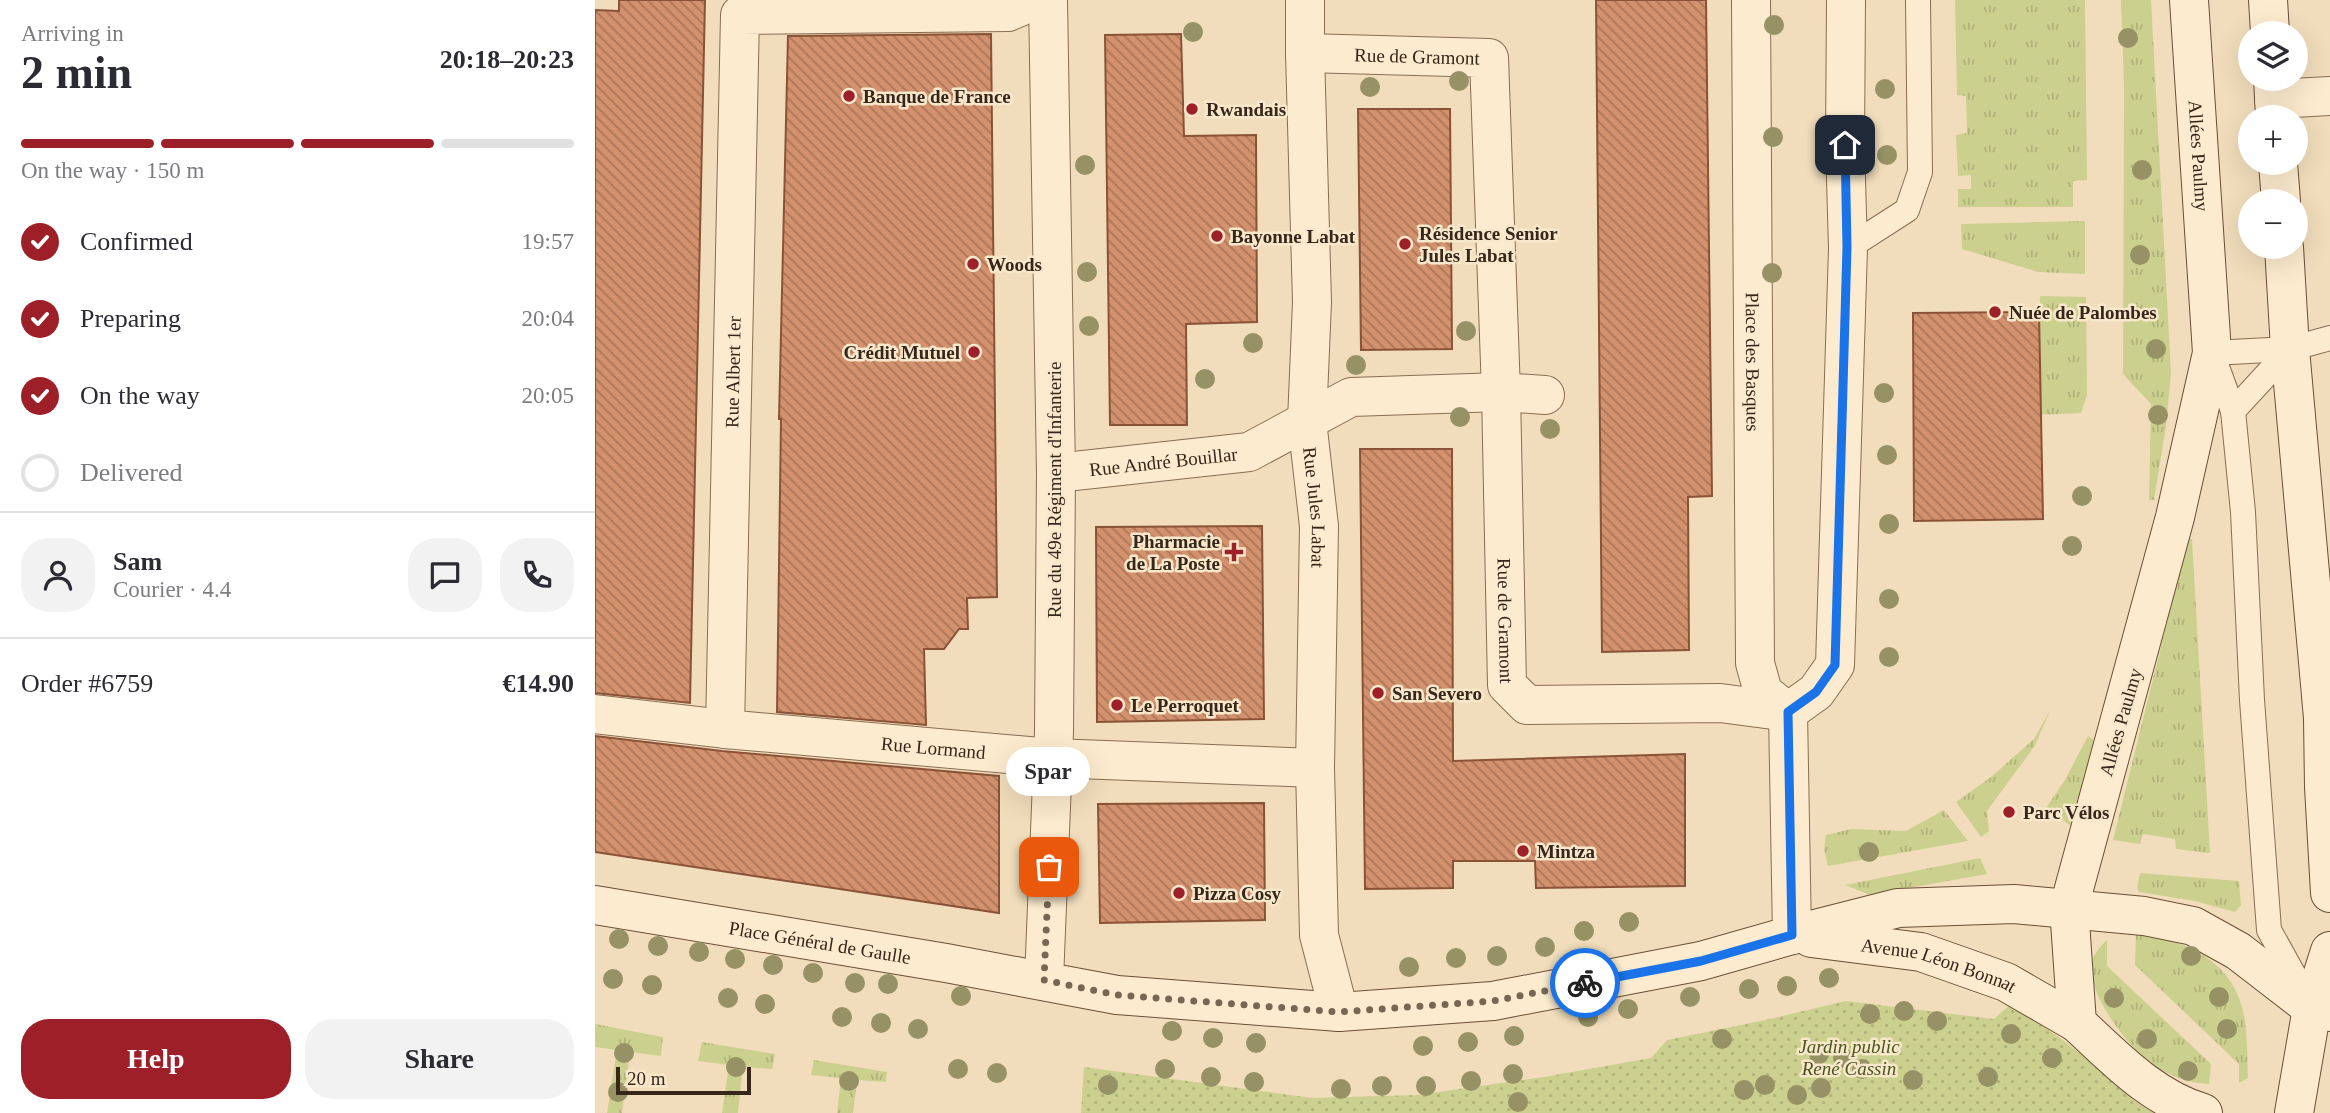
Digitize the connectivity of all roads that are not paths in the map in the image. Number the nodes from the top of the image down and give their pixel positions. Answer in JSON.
{"nodes":[{"id":1,"x":1036,"y":0,"type":"edge"},
{"id":2,"x":1048,"y":0,"type":"edge"},
{"id":3,"x":1305,"y":0,"type":"edge"},
{"id":4,"x":1751,"y":0,"type":"edge"},
{"id":5,"x":1846,"y":0,"type":"edge"},
{"id":6,"x":1918,"y":0,"type":"edge"},
{"id":7,"x":2189,"y":0,"type":"edge"},
{"id":8,"x":2268,"y":0,"type":"edge"},
{"id":9,"x":2269,"y":21,"type":"edge"},
{"id":10,"x":1305,"y":53,"type":"junction"},
{"id":11,"x":2330,"y":96,"type":"edge"},
{"id":12,"x":2274,"y":98,"type":"edge"},
{"id":13,"x":1847,"y":247,"type":"junction"},
{"id":14,"x":2285,"y":259,"type":"edge"},
{"id":15,"x":2330,"y":338,"type":"edge"},
{"id":16,"x":2290,"y":349,"type":"junction"},
{"id":17,"x":2212,"y":353,"type":"junction"},
{"id":18,"x":1501,"y":392,"type":"junction"},
{"id":19,"x":1545,"y":395,"type":"dead end"},
{"id":20,"x":2233,"y":411,"type":"junction"},
{"id":21,"x":1307,"y":421,"type":"junction"},
{"id":22,"x":1056,"y":473,"type":"junction"},
{"id":23,"x":1788,"y":712,"type":"junction"},
{"id":24,"x":595,"y":714,"type":"edge"},
{"id":25,"x":2327,"y":717,"type":"edge"},
{"id":26,"x":725,"y":729,"type":"junction"},
{"id":27,"x":1052,"y":758,"type":"junction"},
{"id":28,"x":1315,"y":768,"type":"junction"},
{"id":29,"x":2330,"y":893,"type":"edge"},
{"id":30,"x":595,"y":905,"type":"edge"},
{"id":31,"x":2069,"y":907,"type":"junction"},
{"id":32,"x":1792,"y":935,"type":"junction"},
{"id":33,"x":2330,"y":951,"type":"edge"},
{"id":34,"x":1044,"y":980,"type":"junction"},
{"id":35,"x":2321,"y":1010,"type":"edge"},
{"id":36,"x":1339,"y":1012,"type":"junction"},
{"id":37,"x":2077,"y":1023,"type":"junction"},
{"id":38,"x":2203,"y":1113,"type":"edge"},
{"id":39,"x":2294,"y":1113,"type":"edge"}],
"edges":[{"from":1,"to":26,"type":"street","name":"Rue Albert 1er"},
{"from":2,"to":22,"type":"street","name":"Rue du 49e Régiment d'Infanterie"},
{"from":3,"to":10,"type":"street","name":"Rue Jules Labat"},
{"from":4,"to":23,"type":"street","name":"Place des Basques"},
{"from":5,"to":13,"type":"street"},
{"from":6,"to":13,"type":"lane"},
{"from":7,"to":17,"type":"street","name":"Allées Paulmy"},
{"from":8,"to":9,"type":"street"},
{"from":10,"to":18,"type":"street","name":"Rue de Gramont"},
{"from":10,"to":21,"type":"street","name":"Rue Jules Labat"},
{"from":11,"to":12,"type":"street"},
{"from":13,"to":23,"type":"street"},
{"from":14,"to":16,"type":"street"},
{"from":15,"to":16,"type":"lane"},
{"from":16,"to":17,"type":"lane"},
{"from":16,"to":20,"type":"lane"},
{"from":16,"to":25,"type":"street"},
{"from":17,"to":20,"type":"lane","name":"Allées Paulmy"},
{"from":17,"to":31,"type":"street","name":"Allées Paulmy"},
{"from":18,"to":19,"type":"street"},
{"from":18,"to":21,"type":"street"},
{"from":18,"to":23,"type":"street","name":"Rue de Gramont"},
{"from":20,"to":35,"type":"lane","name":"Allées Paulmy"},
{"from":21,"to":22,"type":"street","name":"Rue André Bouillar"},
{"from":21,"to":28,"type":"street","name":"Rue Jules Labat"},
{"from":22,"to":27,"type":"street","name":"Rue du 49e Régiment d'Infanterie"},
{"from":23,"to":32,"type":"street"},
{"from":24,"to":26,"type":"street","name":"Rue Lormand"},
{"from":25,"to":29,"type":"street"},
{"from":26,"to":27,"type":"street","name":"Rue Lormand"},
{"from":27,"to":28,"type":"street","name":"Rue Lormand"},
{"from":27,"to":34,"type":"street","name":"Rue du 49e Régiment d'Infanterie"},
{"from":28,"to":36,"type":"street","name":"Rue Jules Labat"},
{"from":30,"to":34,"type":"street","name":"Place Général de Gaulle"},
{"from":31,"to":32,"type":"street","name":"Avenue Léon Bonnat"},
{"from":31,"to":35,"type":"street","name":"Avenue Léon Bonnat"},
{"from":31,"to":37,"type":"street","name":"Allées Paulmy"},
{"from":32,"to":36,"type":"street","name":"Avenue Léon Bonnat"},
{"from":32,"to":37,"type":"street","name":"Avenue Léon Bonnat"},
{"from":33,"to":35,"type":"street"},
{"from":34,"to":36,"type":"street","name":"Avenue Léon Bonnat"},
{"from":35,"to":39,"type":"street"},
{"from":37,"to":38,"type":"street"}]}
